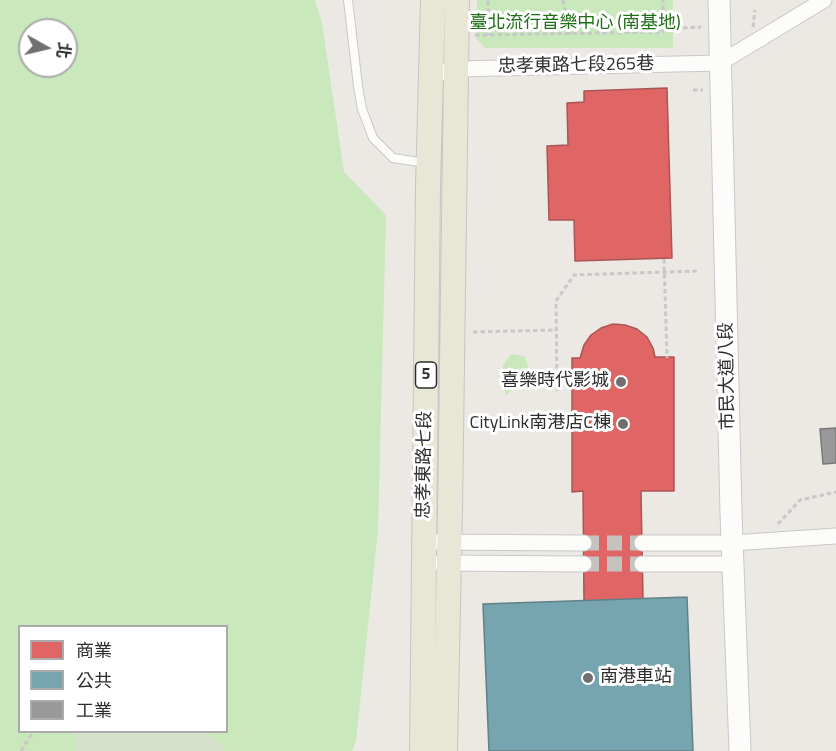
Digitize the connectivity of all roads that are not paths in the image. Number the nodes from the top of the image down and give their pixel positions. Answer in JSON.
{"nodes":[{"id":1,"x":348,"y":0,"type":"edge"},
{"id":2,"x":433,"y":0,"type":"edge"},
{"id":3,"x":457,"y":0,"type":"edge"},
{"id":4,"x":705,"y":0,"type":"edge"},
{"id":5,"x":719,"y":0,"type":"edge"},
{"id":6,"x":824,"y":0,"type":"edge"},
{"id":7,"x":713,"y":63,"type":"junction"},
{"id":8,"x":456,"y":69,"type":"junction"},
{"id":9,"x":432,"y":75,"type":"junction"},
{"id":10,"x":442,"y":164,"type":"junction"},
{"id":11,"x":836,"y":536,"type":"edge"},
{"id":12,"x":584,"y":543,"type":"tunnel mouth"},
{"id":13,"x":642,"y":543,"type":"tunnel mouth"},
{"id":14,"x":423,"y":552,"type":"junction"},
{"id":15,"x":449,"y":553,"type":"junction"},
{"id":16,"x":726,"y":553,"type":"junction"},
{"id":17,"x":584,"y":564,"type":"tunnel mouth"},
{"id":18,"x":642,"y":564,"type":"tunnel mouth"},
{"id":19,"x":422,"y":751,"type":"edge"},
{"id":20,"x":445,"y":751,"type":"edge"},
{"id":21,"x":726,"y":751,"type":"edge"},
{"id":22,"x":740,"y":751,"type":"edge"}],
"edges":[{"from":1,"to":10,"type":"lane"},
{"from":2,"to":9,"type":"main road","name":"忠孝東路七段","number":"5"},
{"from":3,"to":8,"type":"main road","name":"忠孝東路七段","number":"5"},
{"from":4,"to":7,"type":"street","name":"市民大道八段"},
{"from":5,"to":7,"type":"street","name":"市民大道八段"},
{"from":6,"to":7,"type":"street"},
{"from":7,"to":8,"type":"street","name":"忠孝東路七段265巷"},
{"from":7,"to":16,"type":"street","name":"市民大道八段"},
{"from":8,"to":9,"type":"street","name":"忠孝東路七段265巷"},
{"from":8,"to":10,"type":"main road","name":"忠孝東路七段","number":"5"},
{"from":9,"to":10,"type":"main road","name":"忠孝東路七段","number":"5"},
{"from":10,"to":14,"type":"main road","name":"忠孝東路七段","number":"5"},
{"from":10,"to":15,"type":"main road","name":"忠孝東路七段","number":"5"},
{"from":11,"to":16,"type":"street"},
{"from":12,"to":15,"type":"street"},
{"from":13,"to":16,"type":"street"},
{"from":14,"to":15,"type":"street"},
{"from":14,"to":19,"type":"main road","name":"忠孝東路七段","number":"5"},
{"from":15,"to":17,"type":"street"},
{"from":15,"to":20,"type":"main road","name":"忠孝東路七段","number":"5"},
{"from":16,"to":18,"type":"street"},
{"from":16,"to":21,"type":"street","name":"市民大道八段"},
{"from":16,"to":22,"type":"street","name":"市民大道八段"}]}
